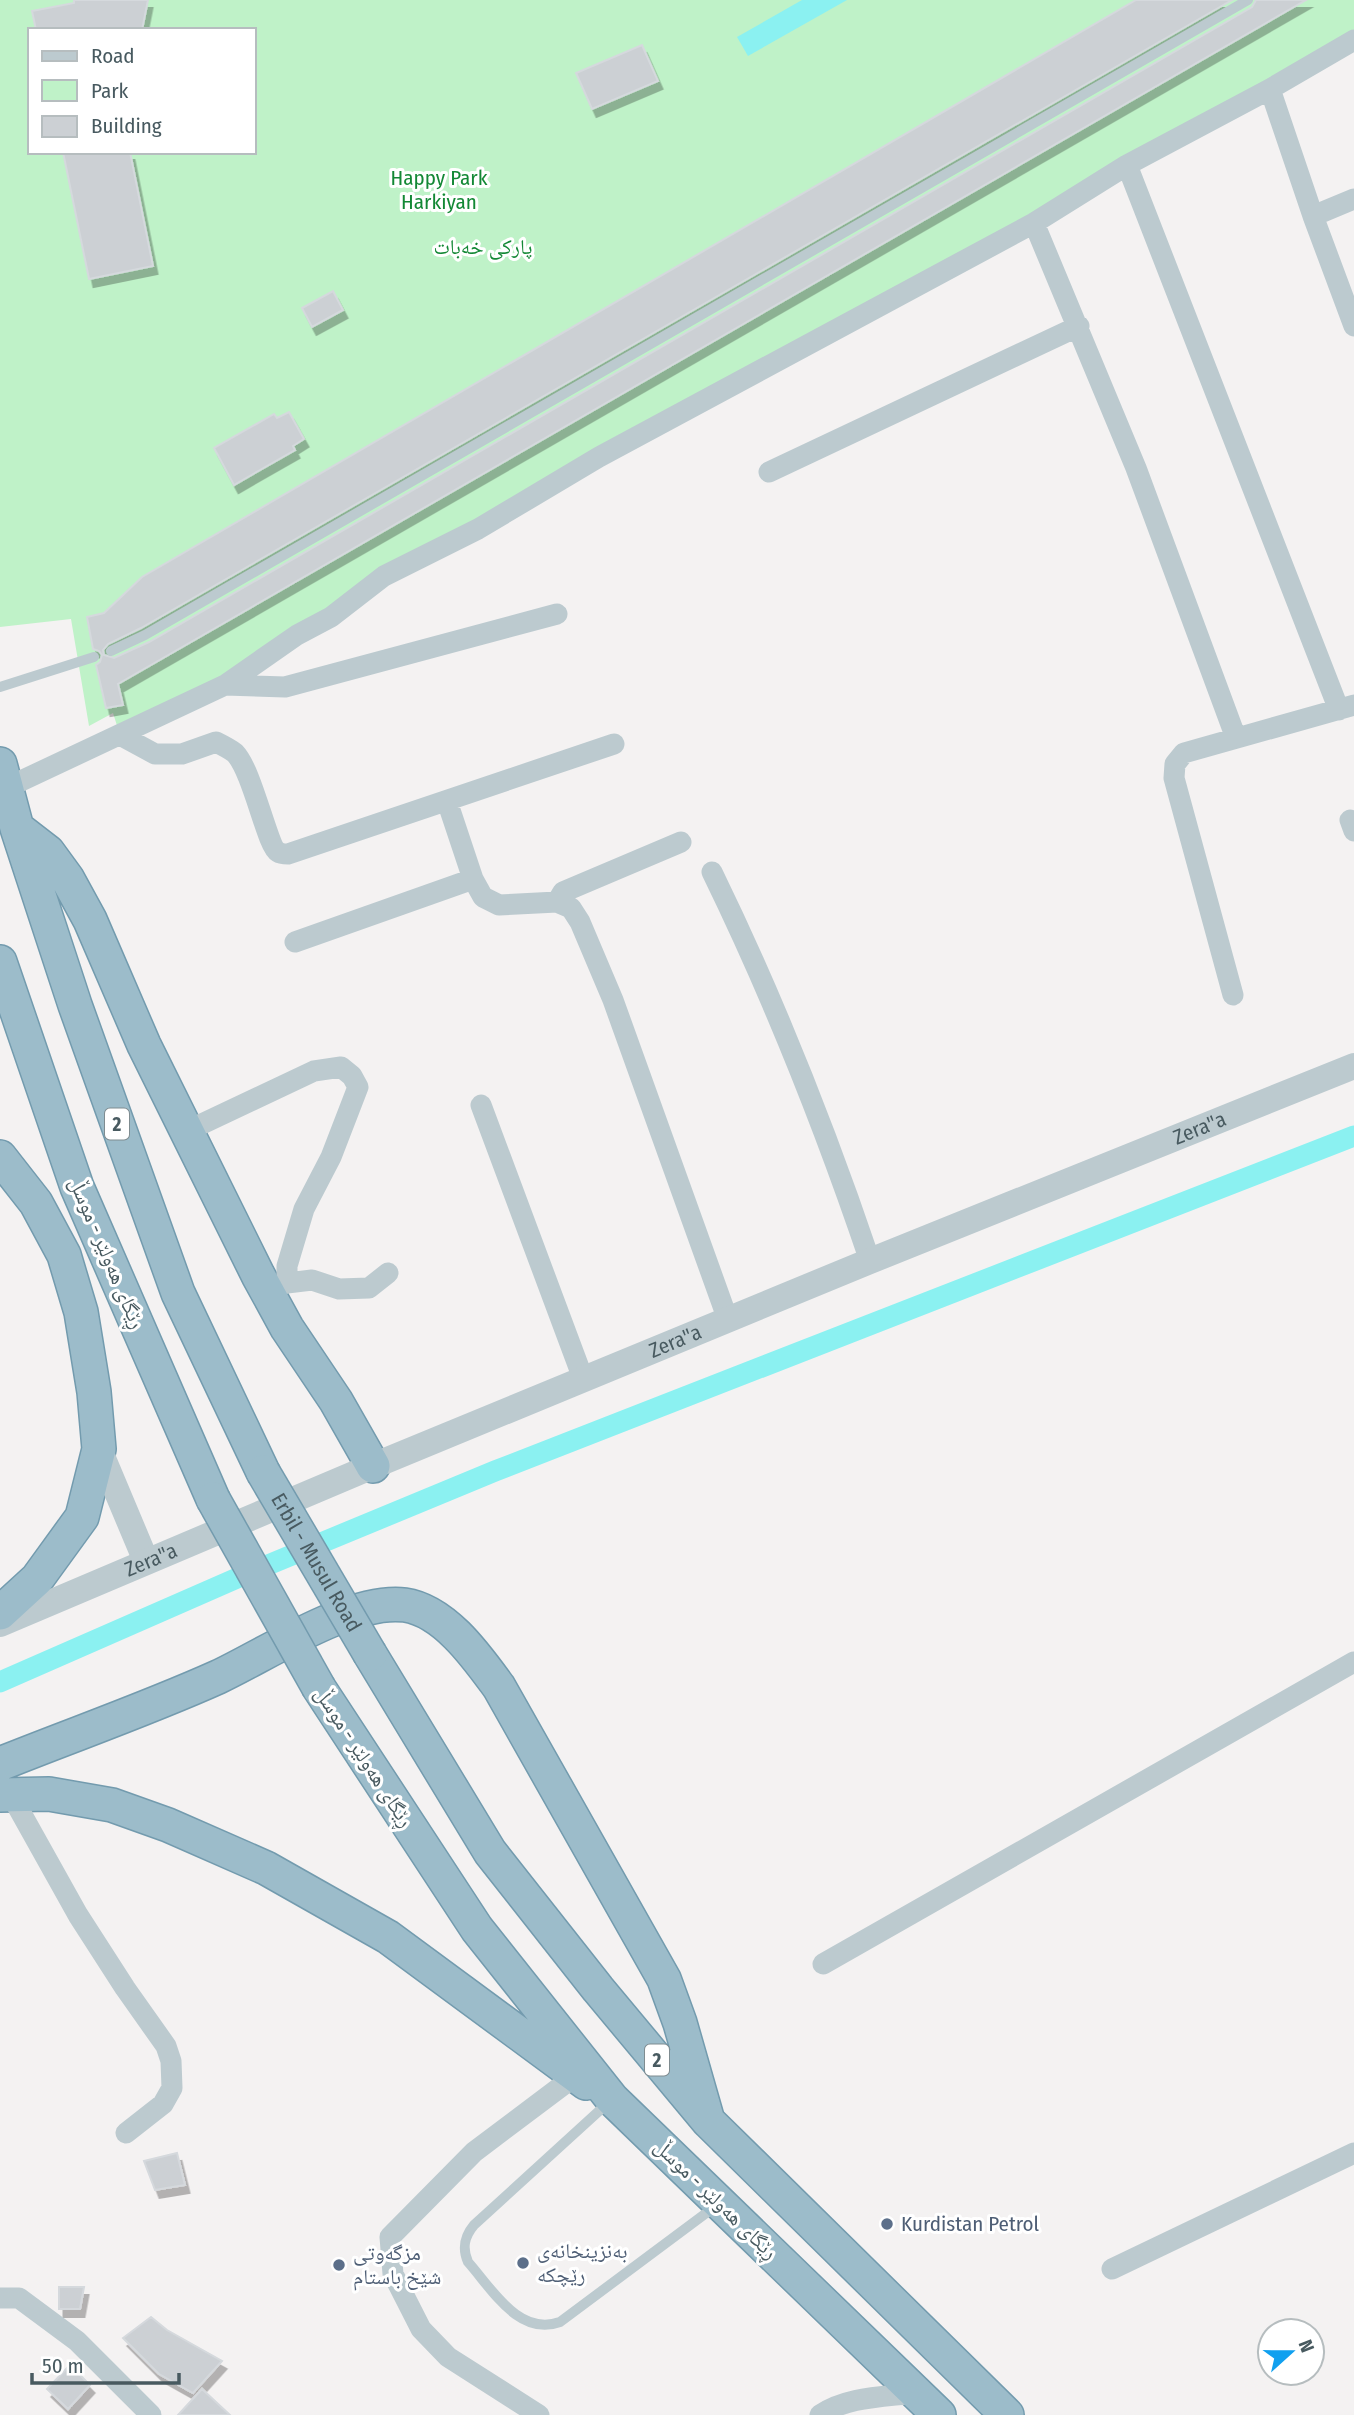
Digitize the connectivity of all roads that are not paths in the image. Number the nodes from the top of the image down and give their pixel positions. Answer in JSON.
{"nodes":[{"id":1,"x":1248,"y":0,"type":"edge"},
{"id":2,"x":1354,"y":40,"type":"edge"},
{"id":3,"x":1270,"y":89,"type":"junction"},
{"id":4,"x":1127,"y":165,"type":"junction"},
{"id":5,"x":1354,"y":199,"type":"edge"},
{"id":6,"x":1313,"y":216,"type":"junction"},
{"id":7,"x":1034,"y":223,"type":"junction"},
{"id":8,"x":1079,"y":326,"type":"junction"},
{"id":9,"x":1354,"y":326,"type":"edge"},
{"id":10,"x":769,"y":472,"type":"dead end"},
{"id":11,"x":557,"y":614,"type":"dead end"},
{"id":12,"x":111,"y":651,"type":"dead end"},
{"id":13,"x":94,"y":657,"type":"dead end"},
{"id":14,"x":225,"y":685,"type":"junction"},
{"id":15,"x":0,"y":687,"type":"edge"},
{"id":16,"x":1347,"y":708,"type":"edge"},
{"id":17,"x":120,"y":734,"type":"junction"},
{"id":18,"x":1236,"y":738,"type":"junction"},
{"id":19,"x":614,"y":744,"type":"dead end"},
{"id":20,"x":3,"y":776,"type":"edge"},
{"id":21,"x":447,"y":801,"type":"junction"},
{"id":22,"x":18,"y":828,"type":"junction"},
{"id":23,"x":681,"y":842,"type":"dead end"},
{"id":24,"x":712,"y":872,"type":"dead end"},
{"id":25,"x":473,"y":879,"type":"junction"},
{"id":26,"x":557,"y":902,"type":"junction"},
{"id":27,"x":295,"y":942,"type":"dead end"},
{"id":28,"x":0,"y":962,"type":"edge"},
{"id":29,"x":1233,"y":995,"type":"dead end"},
{"id":30,"x":1354,"y":1066,"type":"edge"},
{"id":31,"x":481,"y":1105,"type":"dead end"},
{"id":32,"x":187,"y":1130,"type":"junction"},
{"id":33,"x":0,"y":1157,"type":"edge"},
{"id":34,"x":870,"y":1261,"type":"junction"},
{"id":35,"x":388,"y":1273,"type":"dead end"},
{"id":36,"x":276,"y":1286,"type":"junction"},
{"id":37,"x":728,"y":1320,"type":"junction"},
{"id":38,"x":584,"y":1381,"type":"junction"},
{"id":39,"x":99,"y":1448,"type":"junction"},
{"id":40,"x":373,"y":1466,"type":"junction"},
{"id":41,"x":146,"y":1561,"type":"junction"},
{"id":42,"x":0,"y":1613,"type":"edge"},
{"id":43,"x":0,"y":1624,"type":"edge"},
{"id":44,"x":1354,"y":1662,"type":"edge"},
{"id":45,"x":4,"y":1785,"type":"edge"},
{"id":46,"x":823,"y":1964,"type":"dead end"},
{"id":47,"x":575,"y":2076,"type":"junction"},
{"id":48,"x":612,"y":2099,"type":"junction"},
{"id":49,"x":708,"y":2121,"type":"junction"},
{"id":50,"x":126,"y":2133,"type":"dead end"},
{"id":51,"x":1354,"y":2153,"type":"edge"},
{"id":52,"x":720,"y":2204,"type":"junction"},
{"id":53,"x":1112,"y":2269,"type":"dead end"},
{"id":54,"x":0,"y":2298,"type":"edge"},
{"id":55,"x":914,"y":2393,"type":"junction"},
{"id":56,"x":151,"y":2415,"type":"edge"},
{"id":57,"x":539,"y":2415,"type":"edge"},
{"id":58,"x":820,"y":2415,"type":"edge"},
{"id":59,"x":939,"y":2415,"type":"edge"},
{"id":60,"x":1007,"y":2415,"type":"edge"}],
"edges":[{"from":1,"to":12,"type":"lane"},
{"from":2,"to":3,"type":"street"},
{"from":3,"to":4,"type":"street"},
{"from":3,"to":6,"type":"street"},
{"from":4,"to":7,"type":"street"},
{"from":4,"to":16,"type":"street"},
{"from":5,"to":6,"type":"street"},
{"from":6,"to":9,"type":"street"},
{"from":7,"to":8,"type":"street"},
{"from":7,"to":14,"type":"street"},
{"from":8,"to":10,"type":"street"},
{"from":8,"to":18,"type":"street"},
{"from":11,"to":14,"type":"street"},
{"from":13,"to":15,"type":"lane"},
{"from":14,"to":17,"type":"street"},
{"from":16,"to":18,"type":"street"},
{"from":17,"to":20,"type":"street"},
{"from":17,"to":21,"type":"street"},
{"from":18,"to":29,"type":"street"},
{"from":19,"to":21,"type":"street"},
{"from":20,"to":22,"type":"highway","number":"2"},
{"from":21,"to":25,"type":"street"},
{"from":22,"to":32,"type":"highway"},
{"from":22,"to":49,"type":"highway","name":"Erbil - Musul Road","number":"2","bridge":true},
{"from":23,"to":26,"type":"street"},
{"from":24,"to":34,"type":"street"},
{"from":25,"to":26,"type":"street"},
{"from":25,"to":27,"type":"street"},
{"from":26,"to":37,"type":"street"},
{"from":28,"to":48,"type":"highway","name":"ڕێگای هەولێر - موسڵ","bridge":true},
{"from":30,"to":34,"type":"street","name":"Zera\"a"},
{"from":31,"to":38,"type":"street"},
{"from":32,"to":36,"type":"highway"},
{"from":32,"to":36,"type":"street"},
{"from":33,"to":39,"type":"highway"},
{"from":34,"to":37,"type":"street","name":"Zera\"a"},
{"from":35,"to":36,"type":"street"},
{"from":36,"to":40,"type":"highway"},
{"from":37,"to":38,"type":"street","name":"Zera\"a"},
{"from":38,"to":40,"type":"street","name":"Zera\"a"},
{"from":39,"to":41,"type":"street"},
{"from":39,"to":42,"type":"highway"},
{"from":40,"to":41,"type":"street","name":"Zera\"a"},
{"from":41,"to":43,"type":"street","name":"Zera\"a"},
{"from":44,"to":46,"type":"street"},
{"from":45,"to":47,"type":"highway"},
{"from":45,"to":49,"type":"highway"},
{"from":45,"to":50,"type":"street"},
{"from":47,"to":48,"type":"highway"},
{"from":47,"to":57,"type":"street"},
{"from":48,"to":52,"type":"highway","name":"ڕێگای هەولێر - موسڵ"},
{"from":48,"to":52,"type":"lane"},
{"from":49,"to":60,"type":"highway","number":"2"},
{"from":51,"to":53,"type":"street"},
{"from":52,"to":55,"type":"highway","name":"ڕێگای هەولێر - موسڵ"},
{"from":54,"to":56,"type":"street"},
{"from":55,"to":58,"type":"street"},
{"from":55,"to":59,"type":"highway","name":"ڕێگای هەولێر - موسڵ"}]}
